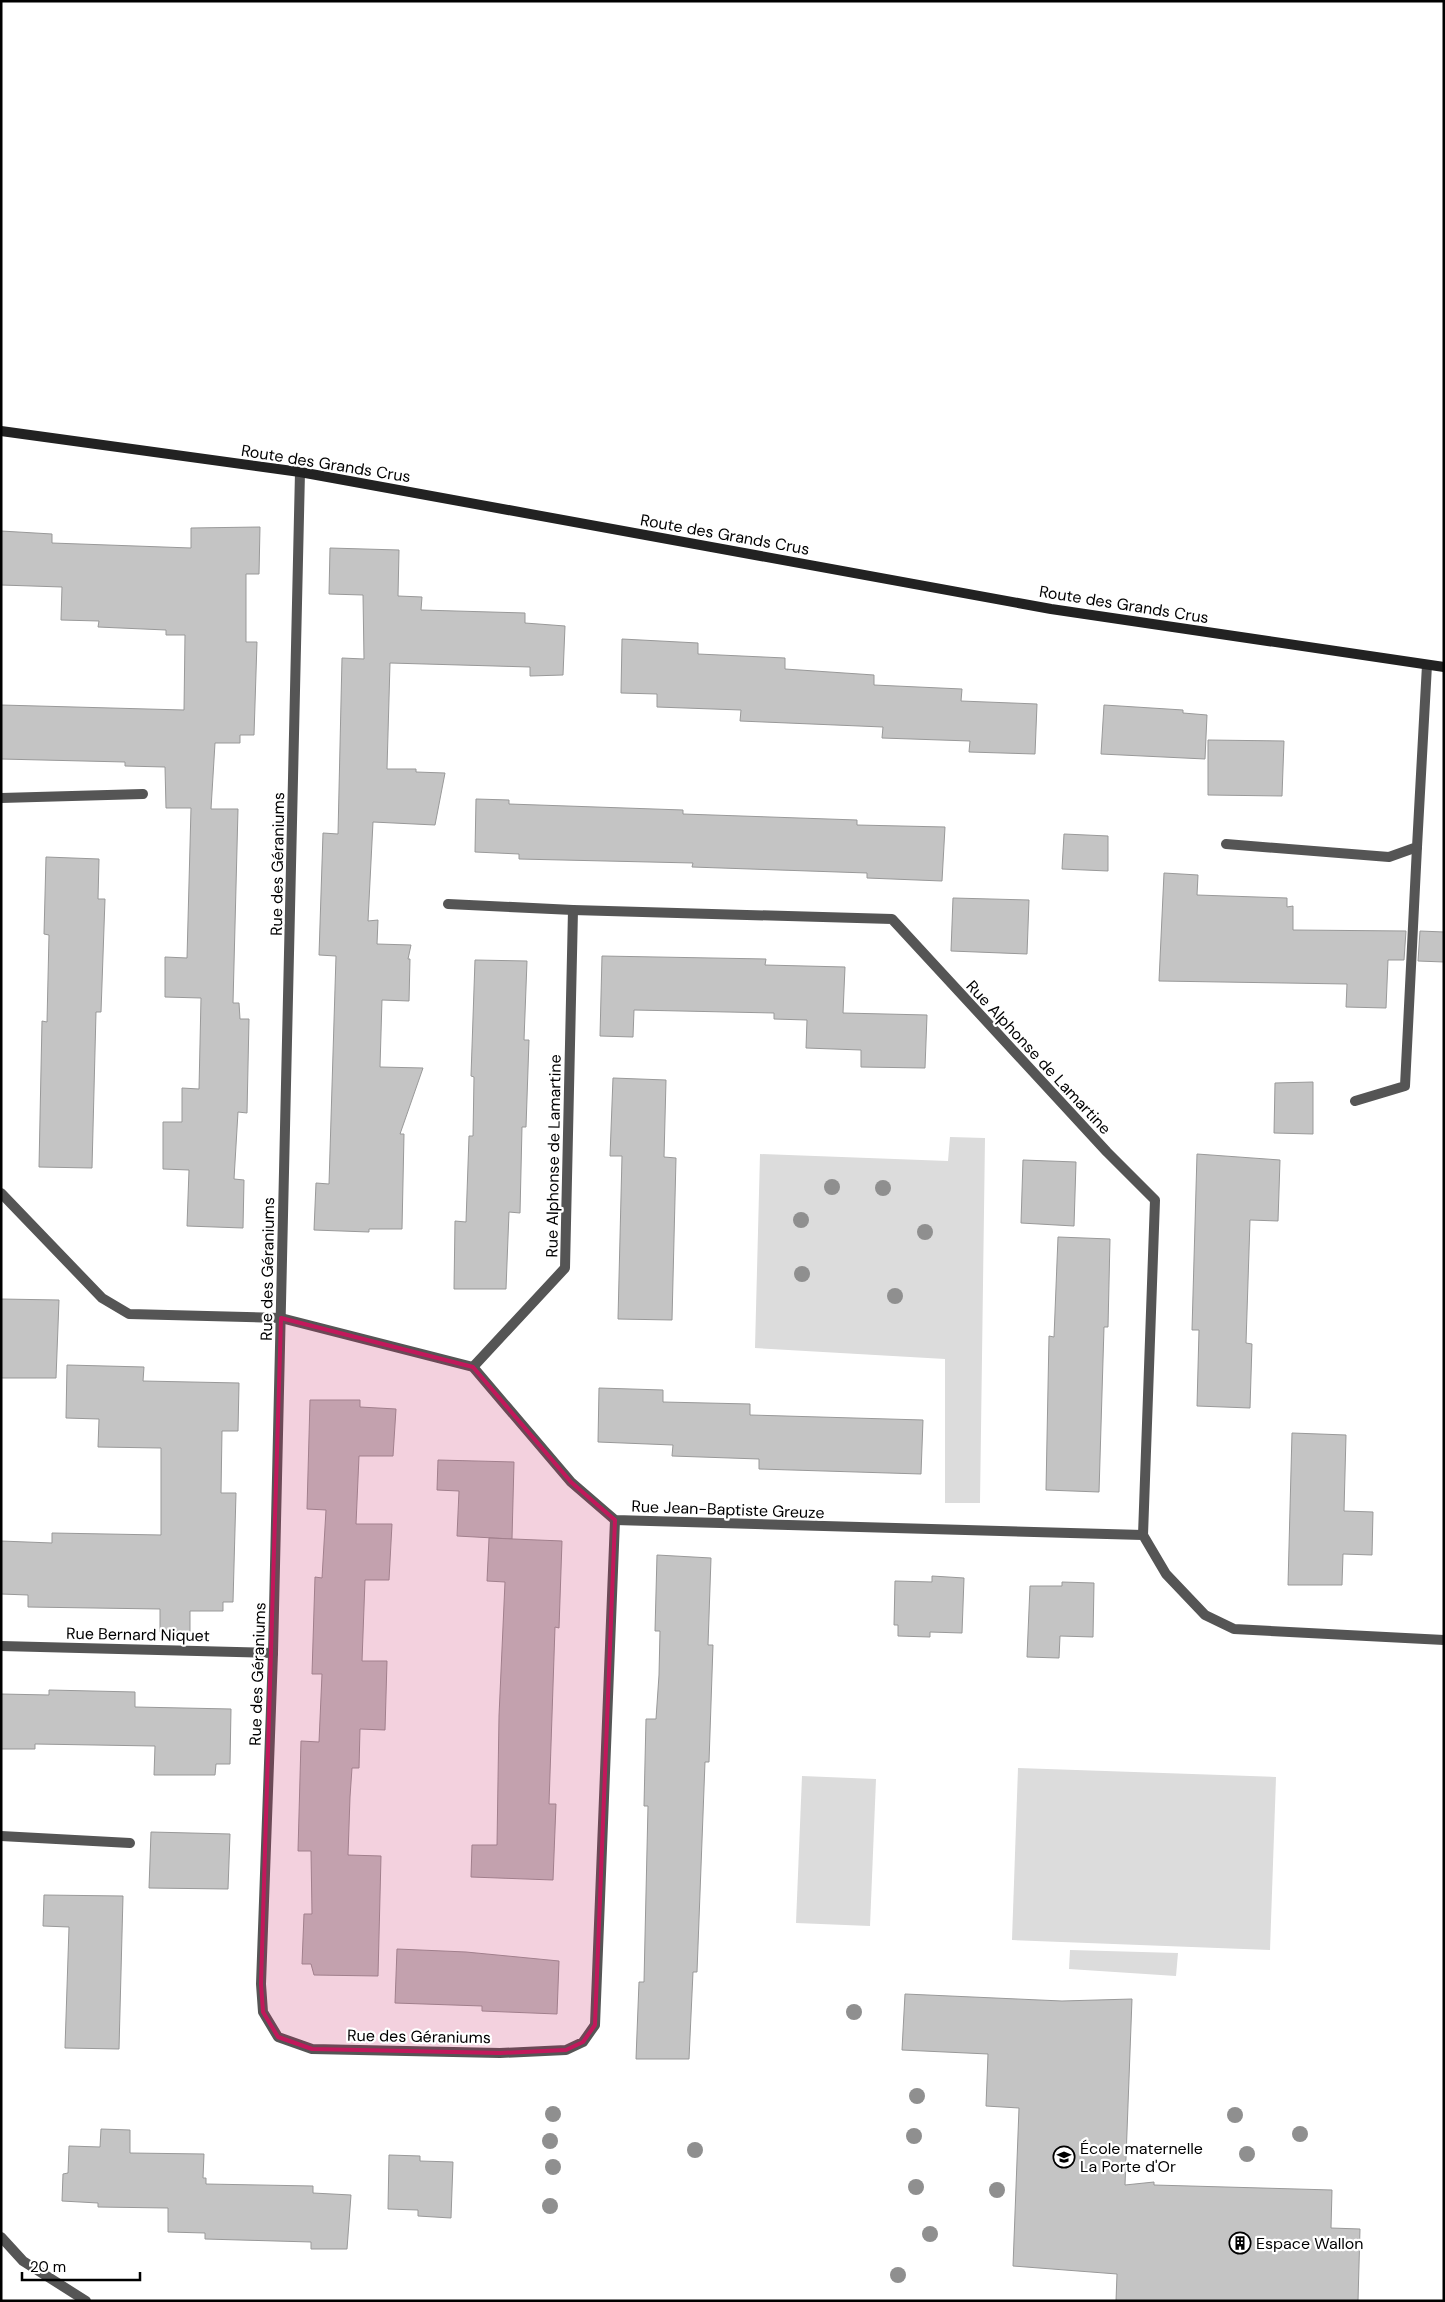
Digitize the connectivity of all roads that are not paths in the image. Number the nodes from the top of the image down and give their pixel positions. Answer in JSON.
{"nodes":[{"id":1,"x":1,"y":431,"type":"edge"},
{"id":2,"x":300,"y":472,"type":"junction"},
{"id":3,"x":1427,"y":664,"type":"junction"},
{"id":4,"x":1444,"y":667,"type":"edge"},
{"id":5,"x":143,"y":794,"type":"dead end"},
{"id":6,"x":1,"y":798,"type":"edge"},
{"id":7,"x":1226,"y":844,"type":"dead end"},
{"id":8,"x":1417,"y":847,"type":"junction"},
{"id":9,"x":448,"y":904,"type":"dead end"},
{"id":10,"x":573,"y":910,"type":"junction"},
{"id":11,"x":1355,"y":1102,"type":"dead end"},
{"id":12,"x":1,"y":1193,"type":"edge"},
{"id":13,"x":281,"y":1318,"type":"junction"},
{"id":14,"x":473,"y":1367,"type":"junction"},
{"id":15,"x":614,"y":1520,"type":"junction"},
{"id":16,"x":1143,"y":1535,"type":"junction"},
{"id":17,"x":1444,"y":1640,"type":"edge"},
{"id":18,"x":1,"y":1646,"type":"edge"},
{"id":19,"x":273,"y":1652,"type":"junction"},
{"id":20,"x":1,"y":1836,"type":"edge"},
{"id":21,"x":130,"y":1843,"type":"dead end"},
{"id":22,"x":1,"y":2237,"type":"edge"},
{"id":23,"x":86,"y":2301,"type":"edge"}],
"edges":[{"from":1,"to":2,"type":"street","name":"Route des Grands Crus"},
{"from":2,"to":3,"type":"street","name":"Route des Grands Crus"},
{"from":2,"to":13,"type":"street","name":"Rue des Géraniums"},
{"from":3,"to":4,"type":"street","name":"Route des Grands Crus"},
{"from":3,"to":8,"type":"street"},
{"from":5,"to":6,"type":"street"},
{"from":7,"to":8,"type":"street"},
{"from":8,"to":11,"type":"street"},
{"from":9,"to":10,"type":"street","name":"Rue Alphonse de Lamartine"},
{"from":10,"to":14,"type":"street","name":"Rue Alphonse de Lamartine"},
{"from":10,"to":16,"type":"street","name":"Rue Alphonse de Lamartine"},
{"from":12,"to":13,"type":"street"},
{"from":13,"to":14,"type":"street"},
{"from":13,"to":19,"type":"street","name":"Rue des Géraniums"},
{"from":14,"to":15,"type":"street","name":"Rue Jean-Baptiste Greuze"},
{"from":15,"to":16,"type":"street","name":"Rue Jean-Baptiste Greuze"},
{"from":15,"to":19,"type":"street","name":"Rue des Géraniums"},
{"from":16,"to":17,"type":"street"},
{"from":18,"to":19,"type":"street","name":"Rue Bernard Niquet"},
{"from":20,"to":21,"type":"street"},
{"from":22,"to":23,"type":"street"}]}
